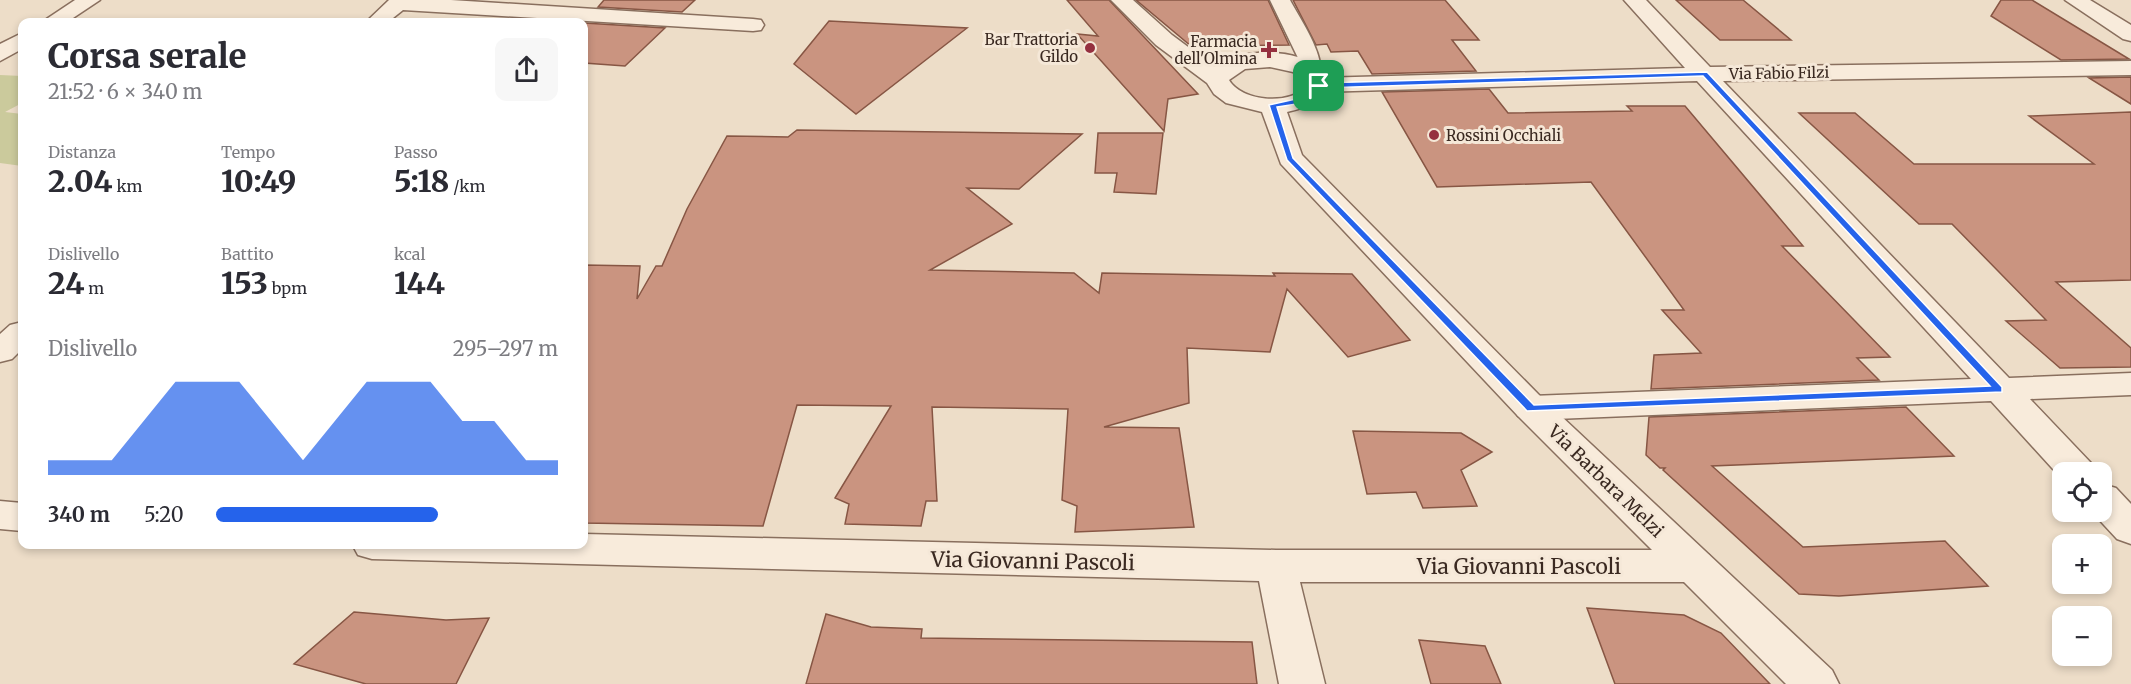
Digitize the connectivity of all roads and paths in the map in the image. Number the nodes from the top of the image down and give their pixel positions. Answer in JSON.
{"nodes":[{"id":1,"x":90,"y":0,"type":"edge"},
{"id":2,"x":1121,"y":0,"type":"edge"},
{"id":3,"x":1280,"y":0,"type":"edge"},
{"id":4,"x":1634,"y":0,"type":"edge"},
{"id":5,"x":2075,"y":0,"type":"edge"},
{"id":6,"x":400,"y":2,"type":"edge"},
{"id":7,"x":60,"y":18,"type":"edge"},
{"id":8,"x":381,"y":18,"type":"edge"},
{"id":9,"x":753,"y":25,"type":"dead end"},
{"id":10,"x":2131,"y":34,"type":"edge"},
{"id":11,"x":1164,"y":40,"type":"junction"},
{"id":12,"x":18,"y":43,"type":"edge"},
{"id":13,"x":0,"y":54,"type":"edge"},
{"id":14,"x":1256,"y":60,"type":"junction"},
{"id":15,"x":2131,"y":68,"type":"edge"},
{"id":16,"x":1705,"y":74,"type":"junction"},
{"id":17,"x":1217,"y":79,"type":"junction"},
{"id":18,"x":1315,"y":79,"type":"junction"},
{"id":19,"x":1272,"y":105,"type":"junction"},
{"id":20,"x":18,"y":336,"type":"edge"},
{"id":21,"x":0,"y":352,"type":"edge"},
{"id":22,"x":2131,"y":384,"type":"edge"},
{"id":23,"x":1999,"y":389,"type":"junction"},
{"id":24,"x":1531,"y":408,"type":"junction"},
{"id":25,"x":2068,"y":462,"type":"edge"},
{"id":26,"x":2112,"y":509,"type":"edge"},
{"id":27,"x":0,"y":515,"type":"edge"},
{"id":28,"x":18,"y":517,"type":"edge"},
{"id":29,"x":2131,"y":529,"type":"edge"},
{"id":30,"x":577,"y":549,"type":"edge"},
{"id":31,"x":1276,"y":566,"type":"junction"},
{"id":32,"x":1694,"y":566,"type":"junction"},
{"id":33,"x":1302,"y":684,"type":"edge"},
{"id":34,"x":1816,"y":684,"type":"edge"}],
"edges":[{"from":1,"to":7,"type":"street"},
{"from":2,"to":11,"type":"street"},
{"from":3,"to":18,"type":"street"},
{"from":4,"to":16,"type":"street"},
{"from":5,"to":10,"type":"street"},
{"from":6,"to":8,"type":"street"},
{"from":6,"to":9,"type":"street"},
{"from":11,"to":14,"type":"street"},
{"from":11,"to":17,"type":"street"},
{"from":12,"to":13,"type":"street"},
{"from":14,"to":17,"type":"street"},
{"from":14,"to":18,"type":"street"},
{"from":15,"to":16,"type":"street","name":"Via Fabio Filzi"},
{"from":16,"to":18,"type":"street","name":"Via Fabio Filzi"},
{"from":16,"to":23,"type":"street"},
{"from":17,"to":19,"type":"street"},
{"from":18,"to":19,"type":"street"},
{"from":19,"to":24,"type":"street","name":"Via Barbara Melzi"},
{"from":20,"to":21,"type":"street"},
{"from":22,"to":23,"type":"street"},
{"from":23,"to":24,"type":"street"},
{"from":23,"to":25,"type":"street"},
{"from":24,"to":32,"type":"street","name":"Via Barbara Melzi"},
{"from":26,"to":29,"type":"street"},
{"from":27,"to":28,"type":"street"},
{"from":30,"to":31,"type":"street","name":"Via Giovanni Pascoli"},
{"from":31,"to":32,"type":"street","name":"Via Giovanni Pascoli"},
{"from":31,"to":33,"type":"street"},
{"from":32,"to":34,"type":"street","name":"Via Barbara Melzi"}]}
